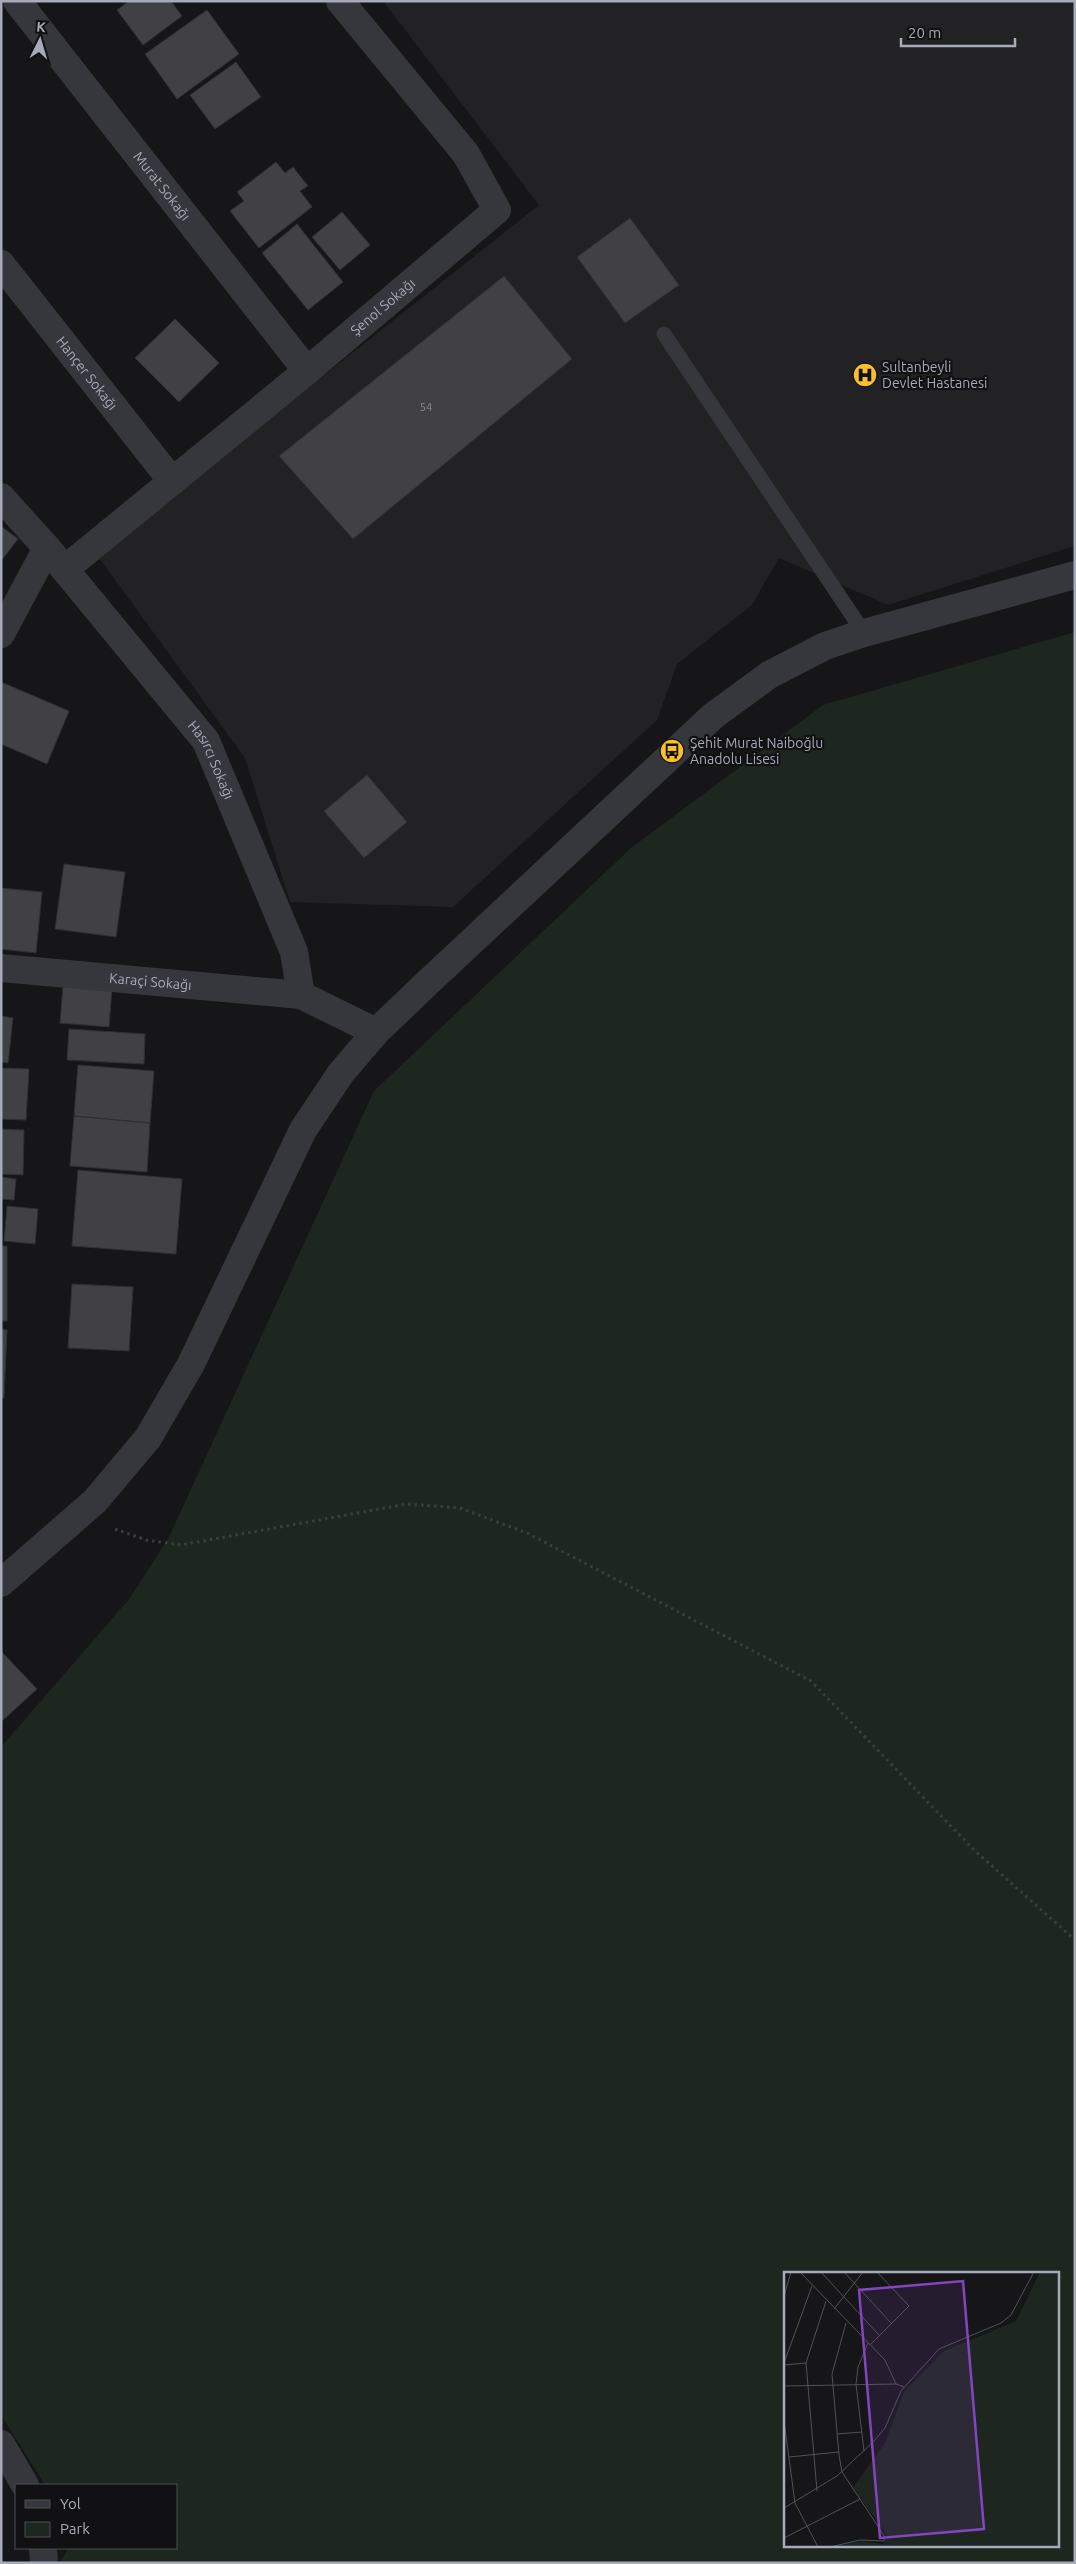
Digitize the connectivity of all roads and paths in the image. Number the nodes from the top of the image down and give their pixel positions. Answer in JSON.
{"nodes":[{"id":1,"x":17,"y":1,"type":"edge"},
{"id":2,"x":340,"y":1,"type":"edge"},
{"id":3,"x":1,"y":264,"type":"edge"},
{"id":4,"x":664,"y":334,"type":"dead end"},
{"id":5,"x":307,"y":372,"type":"junction"},
{"id":6,"x":172,"y":481,"type":"junction"},
{"id":7,"x":1,"y":498,"type":"edge"},
{"id":8,"x":47,"y":548,"type":"junction"},
{"id":9,"x":65,"y":569,"type":"junction"},
{"id":10,"x":1075,"y":575,"type":"edge"},
{"id":11,"x":864,"y":633,"type":"junction"},
{"id":12,"x":1,"y":634,"type":"edge"},
{"id":13,"x":1,"y":968,"type":"edge"},
{"id":14,"x":301,"y":995,"type":"junction"},
{"id":15,"x":376,"y":1032,"type":"junction"},
{"id":16,"x":95,"y":1501,"type":"junction"},
{"id":17,"x":1,"y":1583,"type":"edge"},
{"id":18,"x":1075,"y":1940,"type":"edge"},
{"id":19,"x":1,"y":2444,"type":"edge"},
{"id":20,"x":25,"y":2484,"type":"edge"},
{"id":21,"x":42,"y":2549,"type":"edge"},
{"id":22,"x":44,"y":2563,"type":"edge"}],
"edges":[{"from":1,"to":5,"type":"street","name":"Murat Sokağı"},
{"from":2,"to":5,"type":"street","name":"Şenol Sokağı"},
{"from":3,"to":6,"type":"street","name":"Hançer Sokağı"},
{"from":4,"to":11,"type":"lane"},
{"from":5,"to":6,"type":"street","name":"Şenol Sokağı"},
{"from":6,"to":9,"type":"street","name":"Şenol Sokağı"},
{"from":7,"to":8,"type":"street","name":"Hasırcı Sokağı"},
{"from":8,"to":9,"type":"street","name":"Hasırcı Sokağı"},
{"from":8,"to":12,"type":"street"},
{"from":9,"to":14,"type":"street","name":"Hasırcı Sokağı"},
{"from":10,"to":11,"type":"street"},
{"from":11,"to":15,"type":"street"},
{"from":13,"to":14,"type":"street","name":"Karaçi Sokağı"},
{"from":14,"to":15,"type":"street"},
{"from":15,"to":16,"type":"street"},
{"from":16,"to":17,"type":"street"},
{"from":16,"to":18,"type":"path"},
{"from":19,"to":20,"type":"street"},
{"from":21,"to":22,"type":"street"}]}
